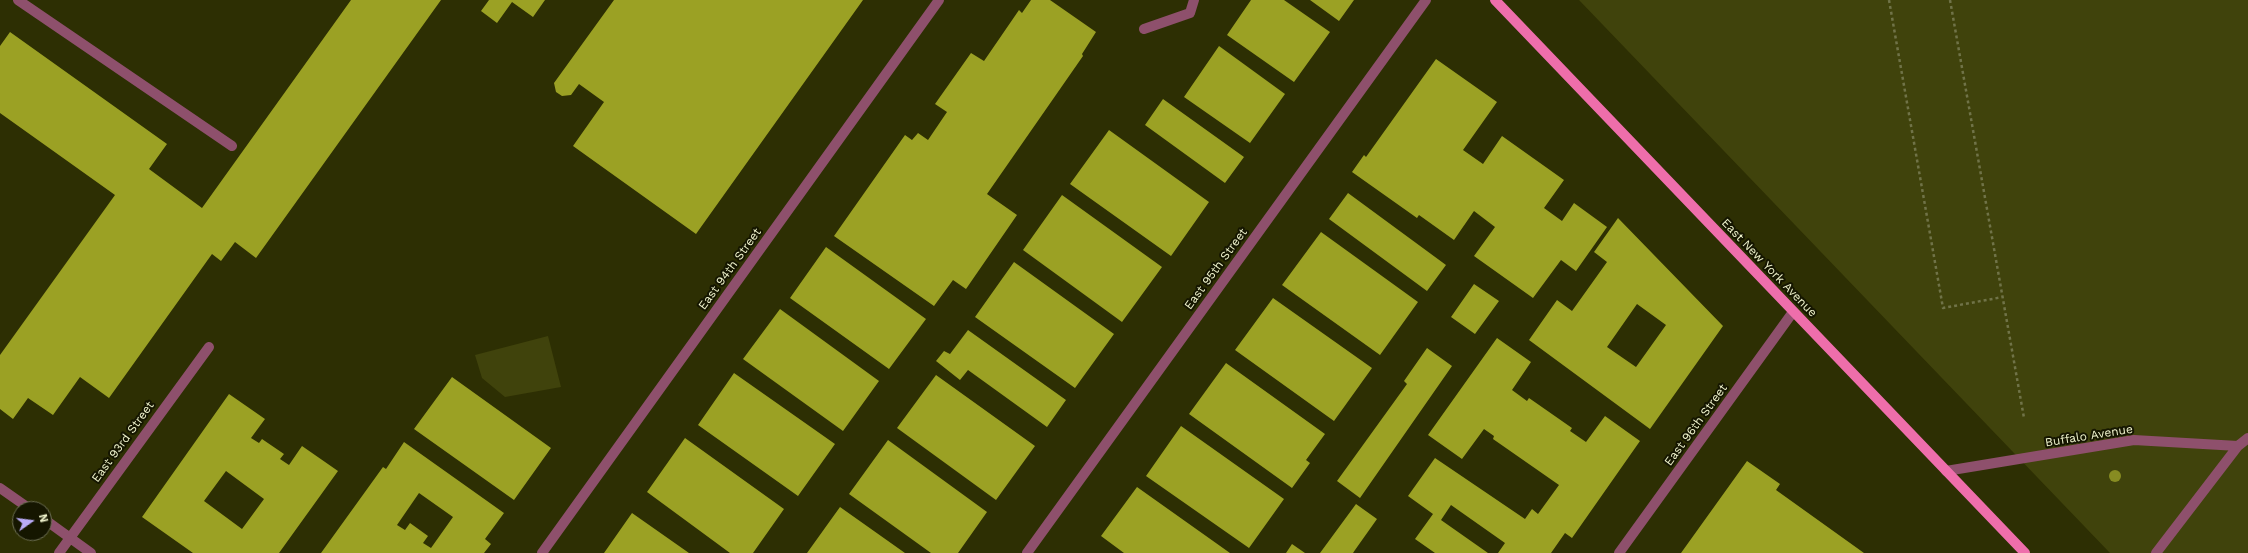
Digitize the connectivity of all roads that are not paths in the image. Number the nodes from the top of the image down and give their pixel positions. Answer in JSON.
{"nodes":[{"id":1,"x":18,"y":0,"type":"edge"},
{"id":2,"x":939,"y":0,"type":"edge"},
{"id":3,"x":1194,"y":0,"type":"edge"},
{"id":4,"x":1426,"y":0,"type":"edge"},
{"id":5,"x":1495,"y":0,"type":"edge"},
{"id":6,"x":1144,"y":29,"type":"dead end"},
{"id":7,"x":232,"y":146,"type":"dead end"},
{"id":8,"x":1793,"y":312,"type":"junction"},
{"id":9,"x":209,"y":347,"type":"dead end"},
{"id":10,"x":2248,"y":438,"type":"edge"},
{"id":11,"x":2238,"y":446,"type":"junction"},
{"id":12,"x":1946,"y":471,"type":"junction"},
{"id":13,"x":0,"y":488,"type":"edge"},
{"id":14,"x":19,"y":501,"type":"edge"},
{"id":15,"x":52,"y":525,"type":"edge"},
{"id":16,"x":70,"y":538,"type":"junction"},
{"id":17,"x":59,"y":553,"type":"edge"},
{"id":18,"x":91,"y":553,"type":"edge"},
{"id":19,"x":542,"y":553,"type":"edge"},
{"id":20,"x":1026,"y":553,"type":"edge"},
{"id":21,"x":1619,"y":553,"type":"edge"},
{"id":22,"x":2025,"y":553,"type":"edge"},
{"id":23,"x":2156,"y":553,"type":"edge"}],
"edges":[{"from":1,"to":7,"type":"street"},
{"from":2,"to":19,"type":"street","name":"East 94th Street"},
{"from":3,"to":6,"type":"street"},
{"from":4,"to":20,"type":"street","name":"East 95th Street"},
{"from":5,"to":8,"type":"main road","name":"East New York Avenue"},
{"from":8,"to":12,"type":"main road","name":"East New York Avenue"},
{"from":8,"to":21,"type":"street","name":"East 96th Street"},
{"from":9,"to":16,"type":"street","name":"East 93rd Street"},
{"from":10,"to":11,"type":"street"},
{"from":11,"to":12,"type":"street","name":"Buffalo Avenue"},
{"from":11,"to":23,"type":"street"},
{"from":12,"to":22,"type":"main road","name":"East New York Avenue"},
{"from":13,"to":14,"type":"street"},
{"from":15,"to":16,"type":"street"},
{"from":16,"to":17,"type":"street","name":"East 93rd Street"},
{"from":16,"to":18,"type":"street"}]}
